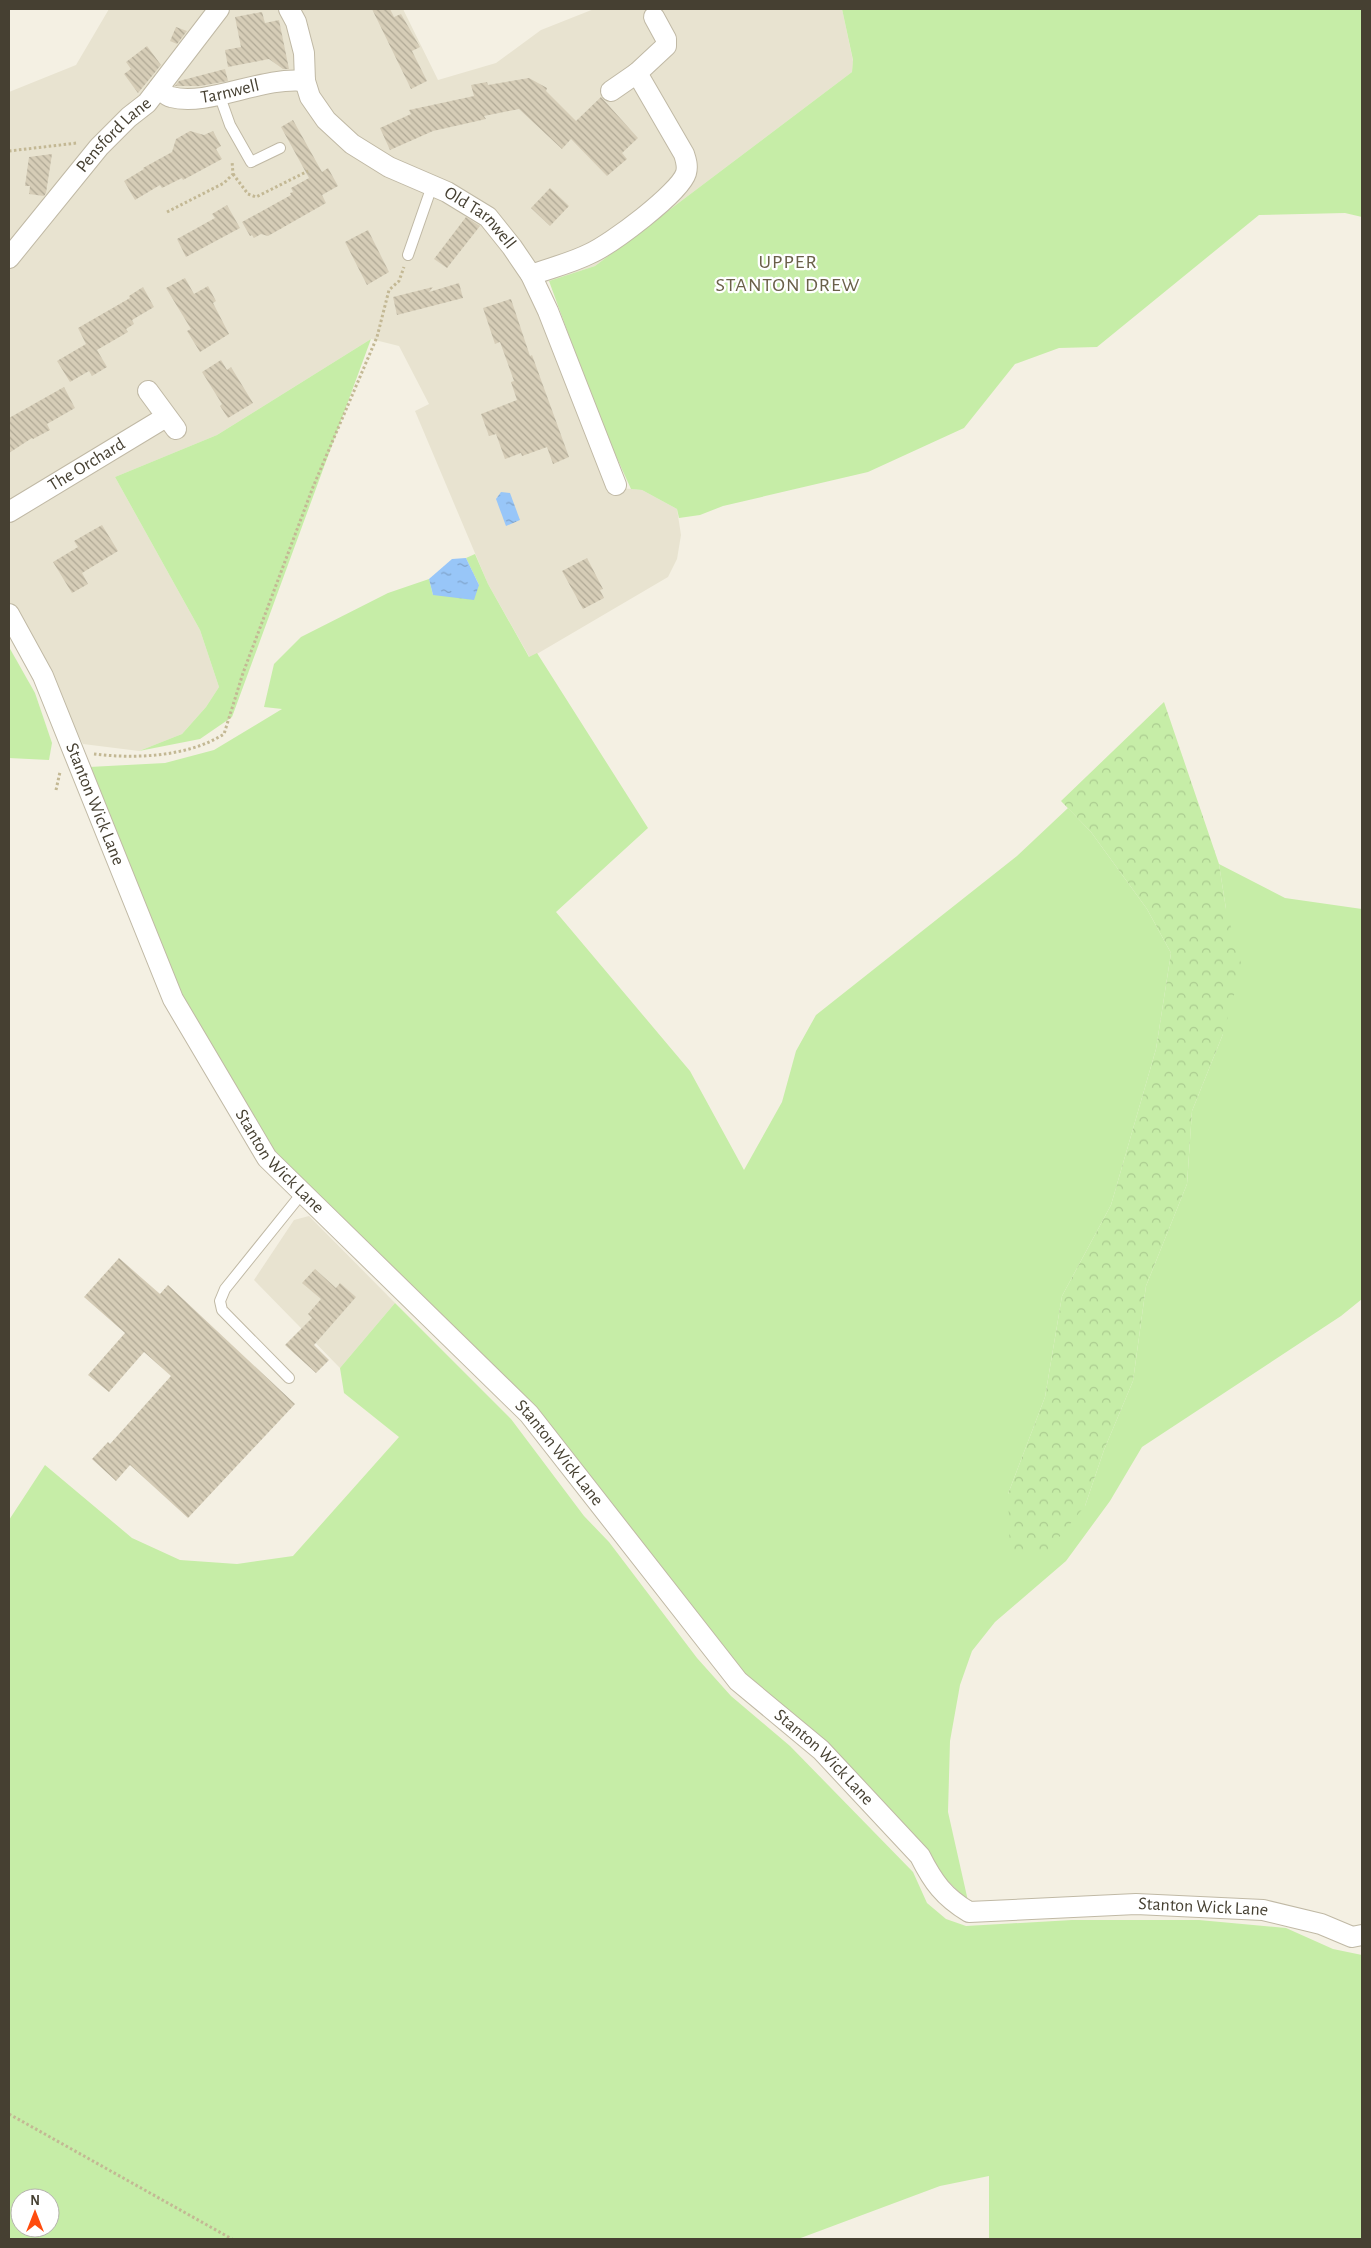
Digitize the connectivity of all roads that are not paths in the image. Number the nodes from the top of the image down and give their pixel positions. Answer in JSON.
{"nodes":[{"id":1,"x":219,"y":9,"type":"edge"},
{"id":2,"x":289,"y":9,"type":"edge"},
{"id":3,"x":654,"y":17,"type":"dead end"},
{"id":4,"x":637,"y":73,"type":"junction"},
{"id":5,"x":305,"y":81,"type":"junction"},
{"id":6,"x":159,"y":88,"type":"junction"},
{"id":7,"x":611,"y":91,"type":"dead end"},
{"id":8,"x":219,"y":94,"type":"junction"},
{"id":9,"x":280,"y":148,"type":"dead end"},
{"id":10,"x":432,"y":186,"type":"junction"},
{"id":11,"x":408,"y":255,"type":"road end"},
{"id":12,"x":9,"y":258,"type":"edge"},
{"id":13,"x":531,"y":275,"type":"junction"},
{"id":14,"x":148,"y":391,"type":"dead end"},
{"id":15,"x":616,"y":485,"type":"dead end"},
{"id":16,"x":9,"y":512,"type":"edge"},
{"id":17,"x":9,"y":614,"type":"edge"},
{"id":18,"x":303,"y":1192,"type":"junction"},
{"id":19,"x":289,"y":1378,"type":"dead end"},
{"id":20,"x":1362,"y":1936,"type":"edge"}],
"edges":[{"from":1,"to":6,"type":"street","name":"Pensford Lane"},
{"from":2,"to":5,"type":"street","name":"Old Tarnwell"},
{"from":3,"to":4,"type":"street"},
{"from":4,"to":7,"type":"street"},
{"from":4,"to":13,"type":"street"},
{"from":5,"to":8,"type":"street","name":"Tarnwell"},
{"from":5,"to":10,"type":"street","name":"Old Tarnwell"},
{"from":6,"to":8,"type":"street","name":"Tarnwell"},
{"from":6,"to":12,"type":"street","name":"Pensford Lane"},
{"from":8,"to":9,"type":"lane"},
{"from":10,"to":11,"type":"lane"},
{"from":10,"to":13,"type":"street","name":"Old Tarnwell"},
{"from":13,"to":15,"type":"street","name":"Old Tarnwell"},
{"from":14,"to":16,"type":"street","name":"The Orchard"},
{"from":17,"to":18,"type":"street","name":"Stanton Wick Lane"},
{"from":18,"to":19,"type":"lane"},
{"from":18,"to":20,"type":"street","name":"Stanton Wick Lane"}]}
